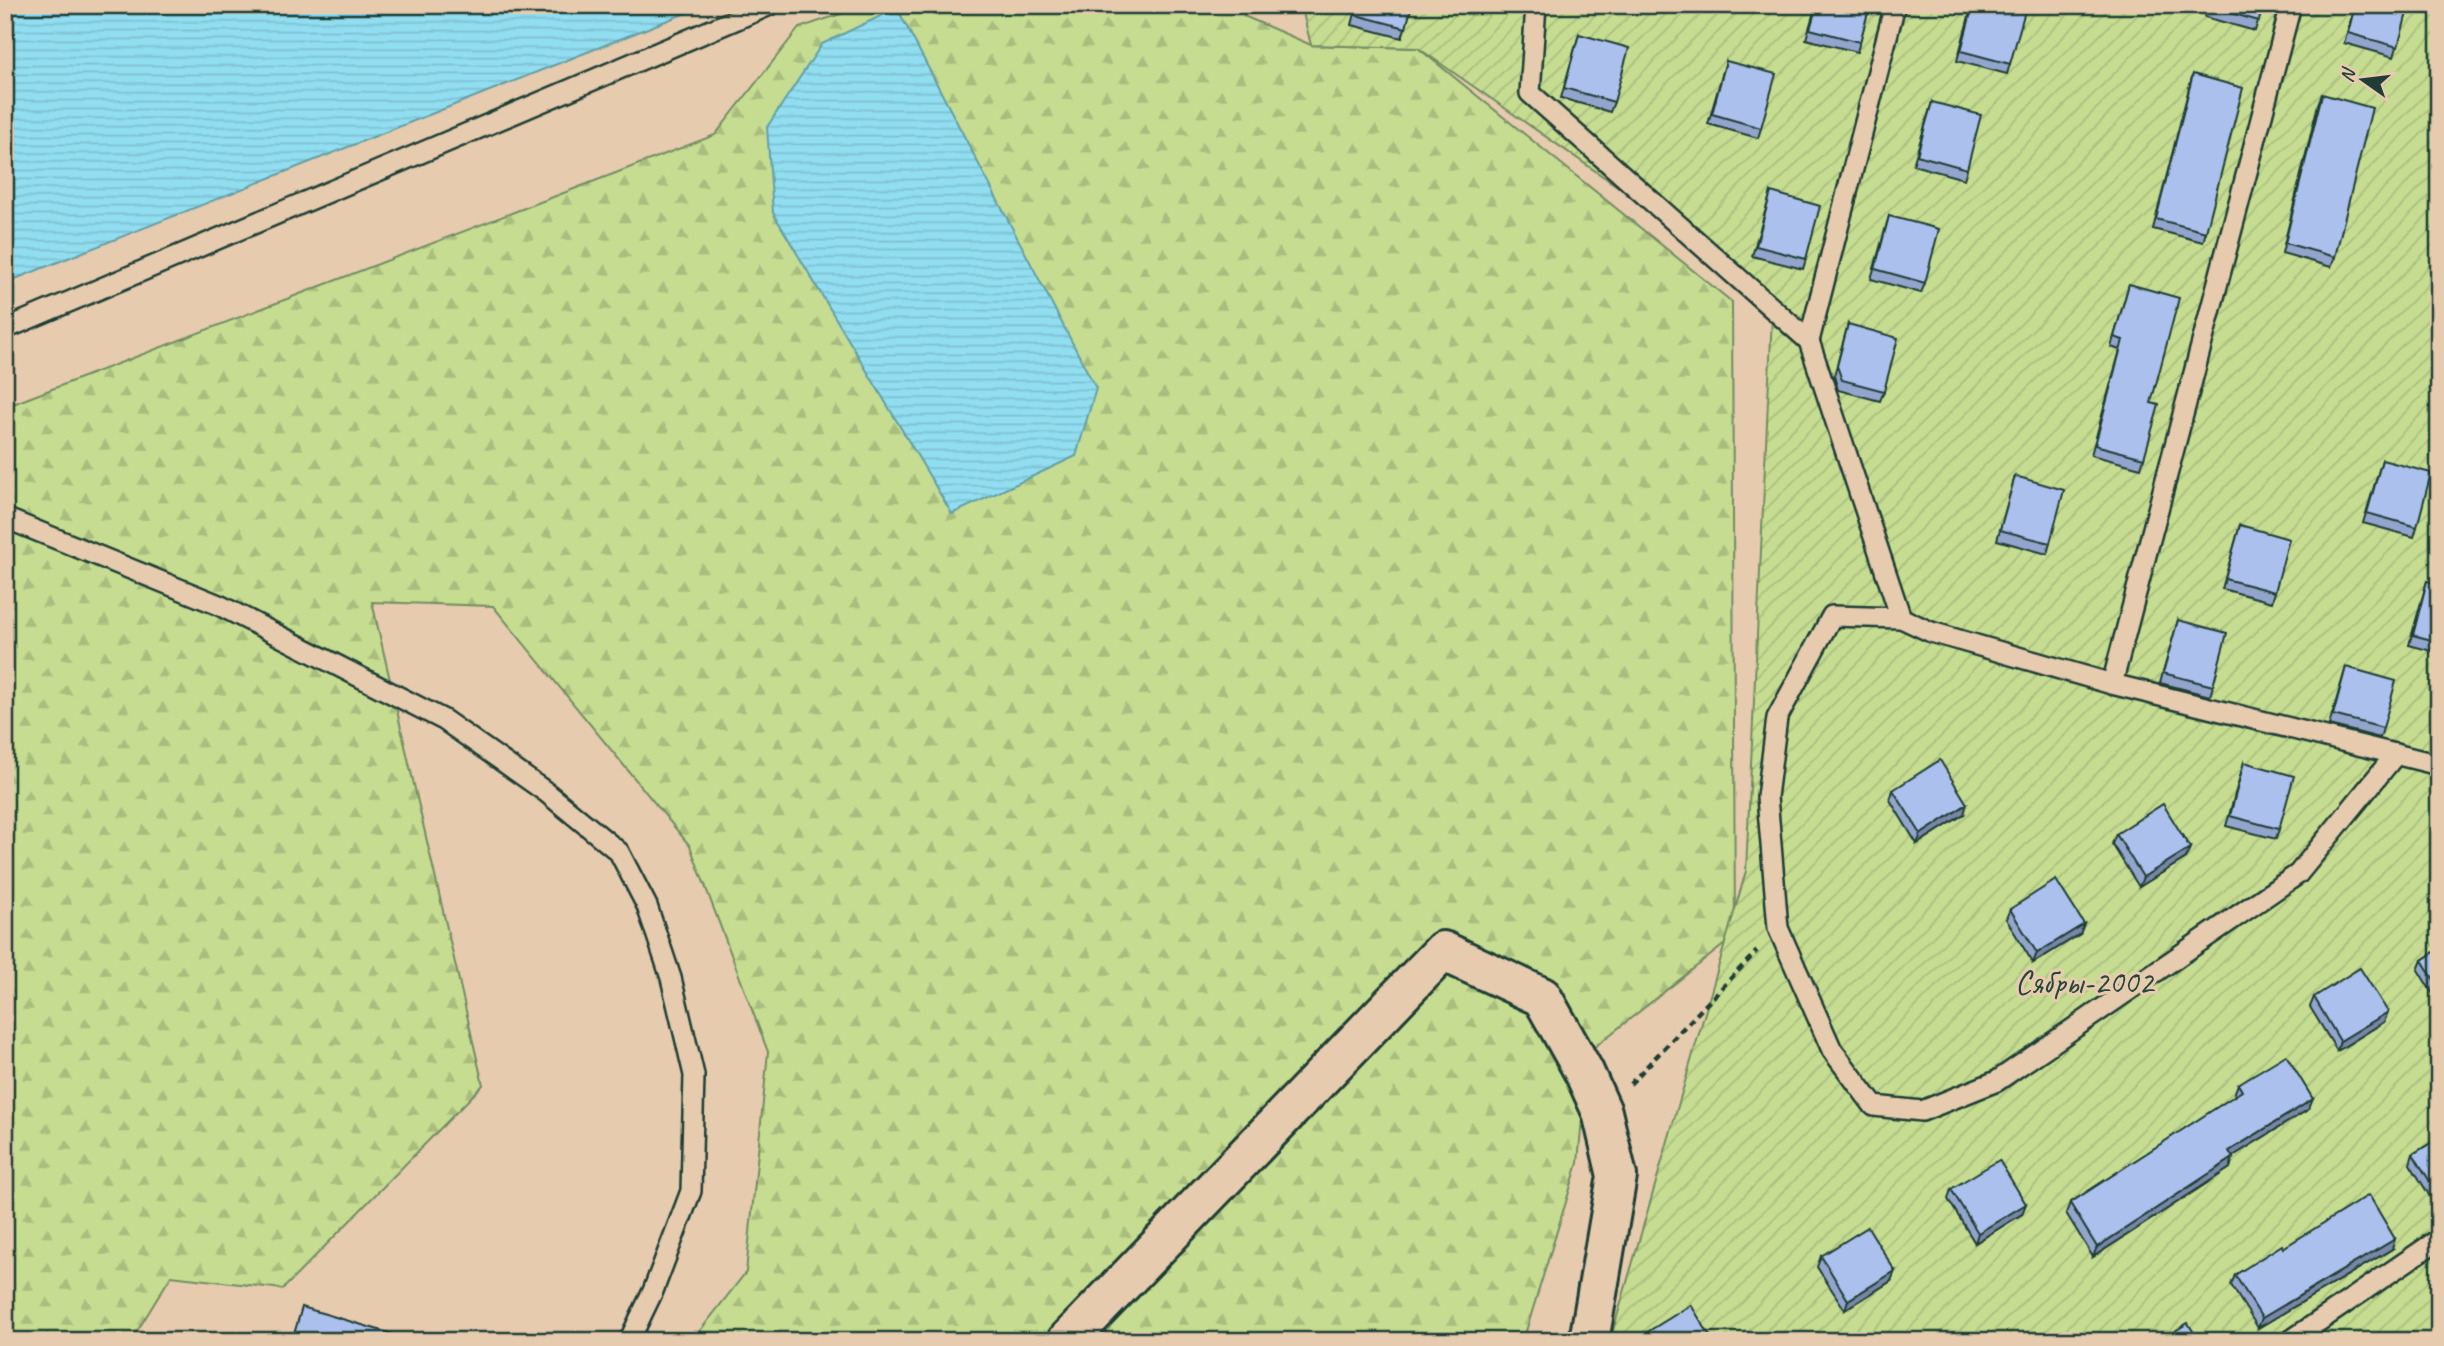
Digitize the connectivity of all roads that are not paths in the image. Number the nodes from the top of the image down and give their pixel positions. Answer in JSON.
{"nodes":[{"id":1,"x":770,"y":5,"type":"edge"},
{"id":2,"x":1536,"y":5,"type":"edge"},
{"id":3,"x":1895,"y":5,"type":"edge"},
{"id":4,"x":2291,"y":5,"type":"edge"},
{"id":5,"x":5,"y":329,"type":"edge"},
{"id":6,"x":1809,"y":341,"type":"junction"},
{"id":7,"x":5,"y":518,"type":"edge"},
{"id":8,"x":1900,"y":618,"type":"junction"},
{"id":9,"x":2112,"y":684,"type":"junction"},
{"id":10,"x":2396,"y":754,"type":"junction"},
{"id":11,"x":2439,"y":765,"type":"edge"},
{"id":12,"x":2439,"y":1239,"type":"edge"},
{"id":13,"x":629,"y":1341,"type":"edge"},
{"id":14,"x":1067,"y":1341,"type":"edge"},
{"id":15,"x":1589,"y":1341,"type":"edge"},
{"id":16,"x":2290,"y":1341,"type":"edge"}],
"edges":[{"from":1,"to":5,"type":"lane"},
{"from":2,"to":6,"type":"lane"},
{"from":3,"to":6,"type":"lane"},
{"from":4,"to":9,"type":"lane"},
{"from":6,"to":8,"type":"lane"},
{"from":7,"to":13,"type":"lane"},
{"from":8,"to":9,"type":"lane"},
{"from":8,"to":10,"type":"lane"},
{"from":9,"to":10,"type":"lane"},
{"from":10,"to":11,"type":"lane"},
{"from":12,"to":16,"type":"lane"},
{"from":14,"to":15,"type":"street"}]}
